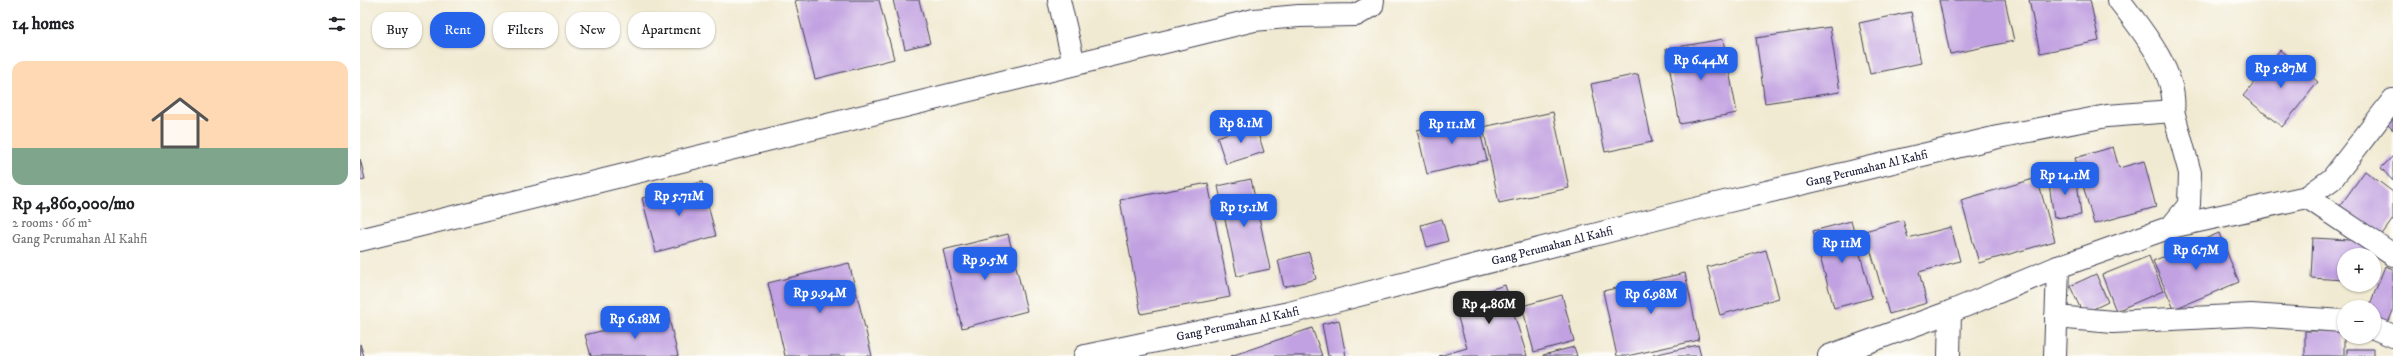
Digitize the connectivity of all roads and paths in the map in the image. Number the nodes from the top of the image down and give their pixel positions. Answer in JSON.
{"nodes":[{"id":1,"x":1059,"y":0,"type":"edge"},
{"id":2,"x":1373,"y":0,"type":"edge"},
{"id":3,"x":2119,"y":0,"type":"edge"},
{"id":4,"x":1074,"y":64,"type":"junction"},
{"id":5,"x":2393,"y":100,"type":"edge"},
{"id":6,"x":2173,"y":111,"type":"junction"},
{"id":7,"x":2307,"y":197,"type":"junction"},
{"id":8,"x":2171,"y":227,"type":"junction"},
{"id":9,"x":360,"y":240,"type":"edge"},
{"id":10,"x":2393,"y":255,"type":"edge"},
{"id":11,"x":2058,"y":267,"type":"junction"},
{"id":12,"x":1950,"y":312,"type":"junction"},
{"id":13,"x":2056,"y":317,"type":"junction"},
{"id":14,"x":2337,"y":321,"type":"edge"},
{"id":15,"x":2381,"y":331,"type":"edge"},
{"id":16,"x":2393,"y":336,"type":"edge"},
{"id":17,"x":1085,"y":356,"type":"edge"},
{"id":18,"x":1828,"y":356,"type":"edge"},
{"id":19,"x":1949,"y":356,"type":"edge"},
{"id":20,"x":2054,"y":356,"type":"edge"}],
"edges":[{"from":1,"to":4,"type":"street"},
{"from":2,"to":4,"type":"street"},
{"from":3,"to":6,"type":"street"},
{"from":4,"to":9,"type":"street"},
{"from":5,"to":7,"type":"street"},
{"from":6,"to":8,"type":"street"},
{"from":6,"to":17,"type":"street","name":"Gang Perumahan Al Kahfi"},
{"from":7,"to":8,"type":"street"},
{"from":7,"to":10,"type":"street"},
{"from":8,"to":11,"type":"street"},
{"from":11,"to":12,"type":"street"},
{"from":11,"to":13,"type":"street"},
{"from":12,"to":18,"type":"street"},
{"from":12,"to":19,"type":"street"},
{"from":13,"to":14,"type":"street"},
{"from":13,"to":20,"type":"street"},
{"from":15,"to":16,"type":"street"}]}
